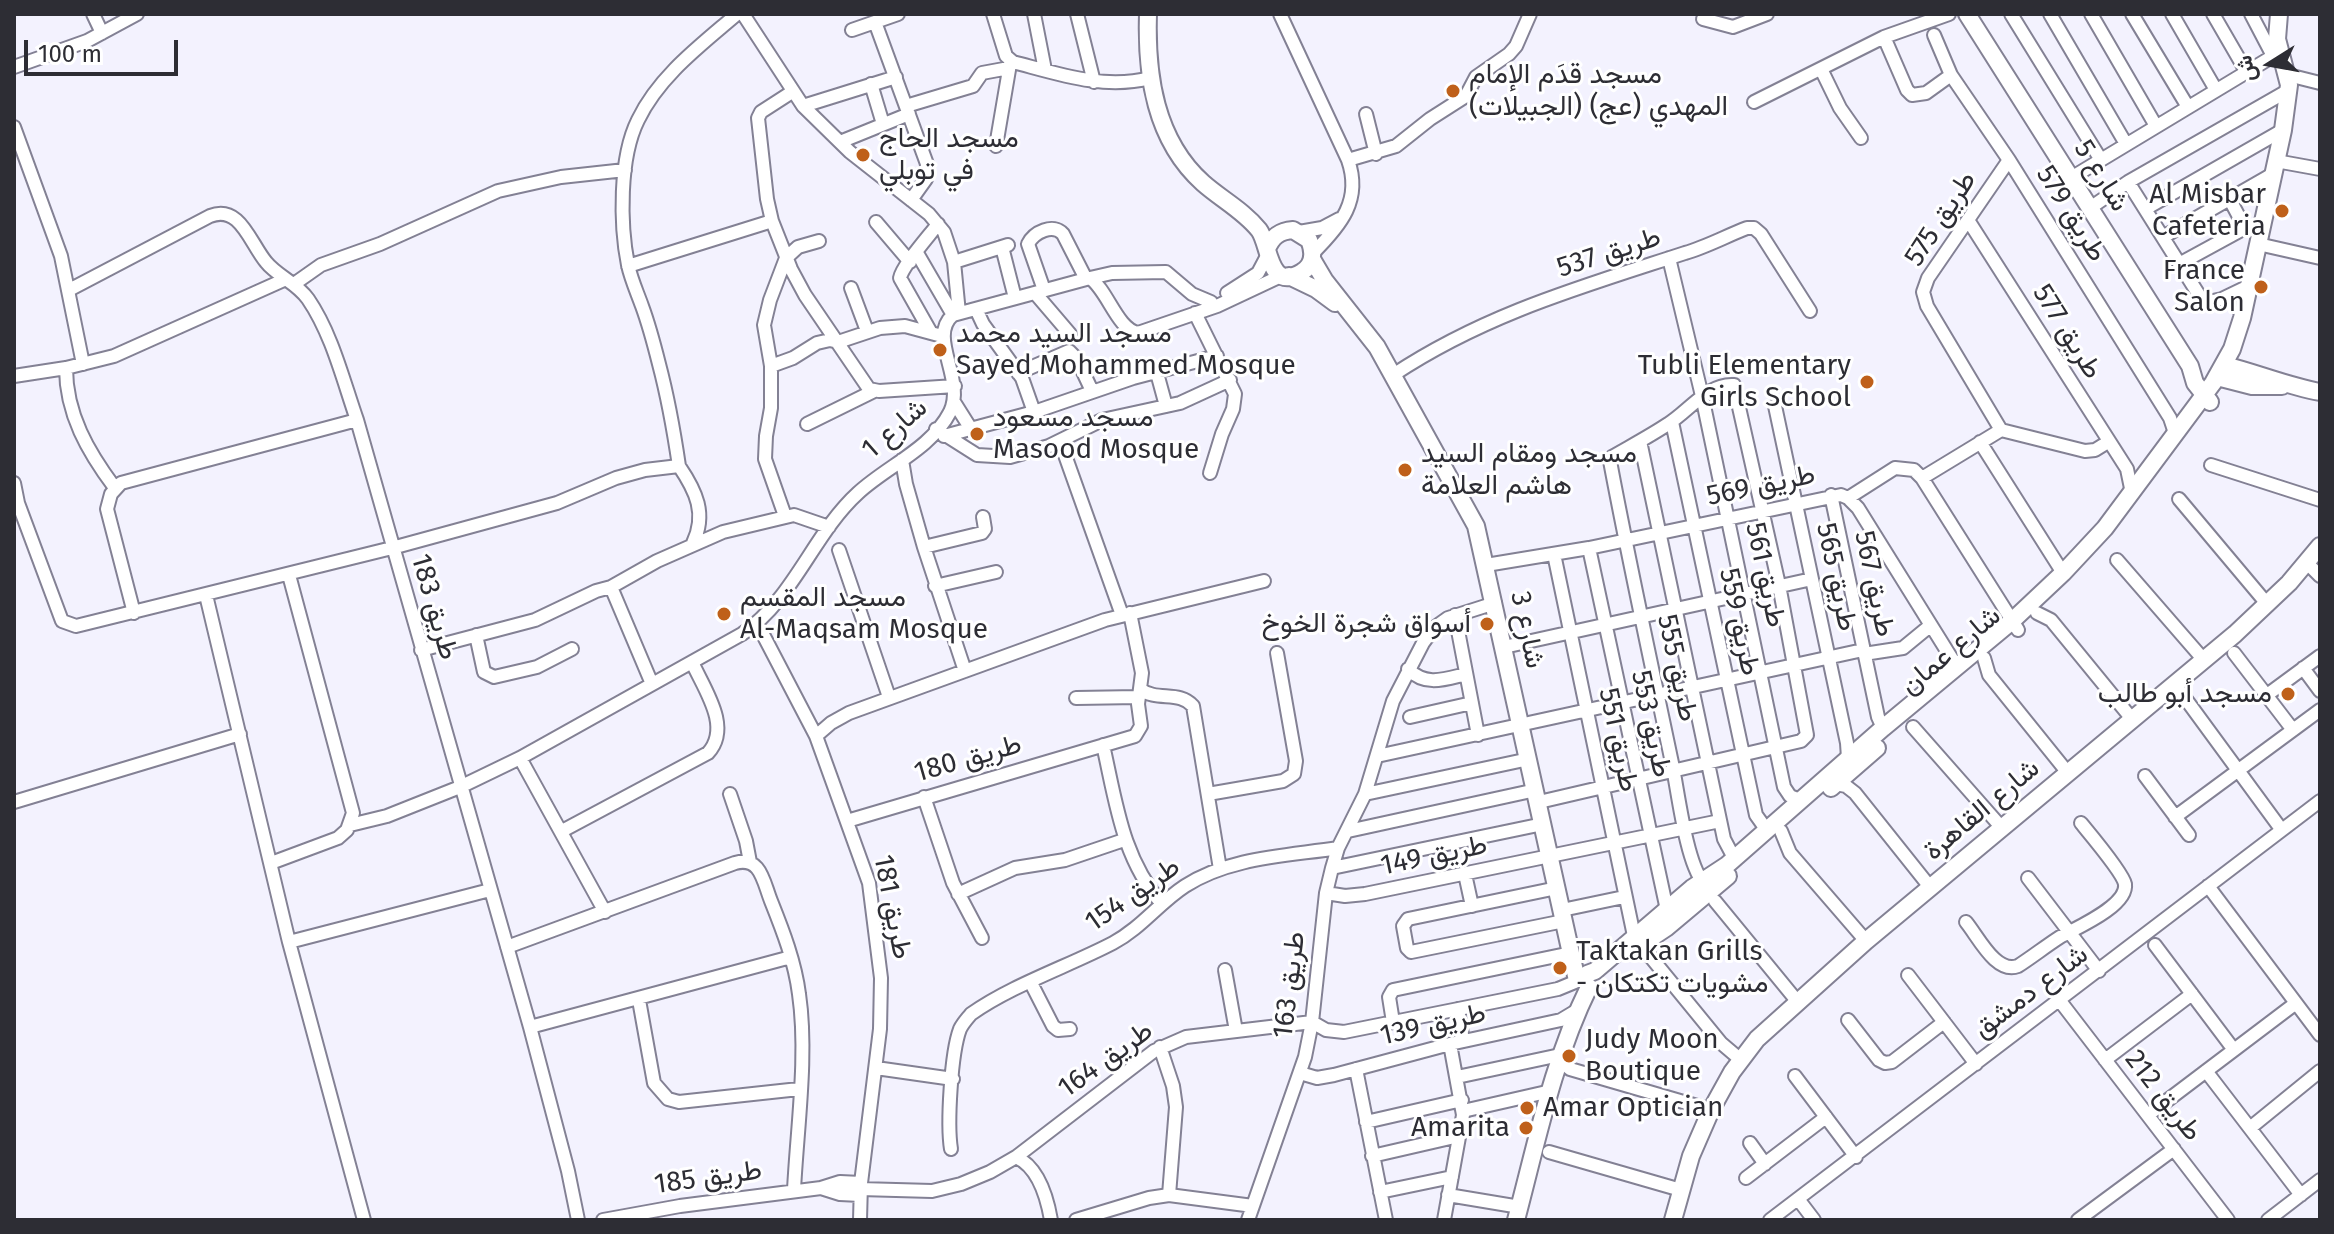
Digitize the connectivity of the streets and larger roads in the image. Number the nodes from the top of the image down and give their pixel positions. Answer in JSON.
{"nodes":[{"id":1,"x":93,"y":14,"type":"edge"},
{"id":2,"x":137,"y":14,"type":"edge"},
{"id":3,"x":740,"y":14,"type":"edge"},
{"id":4,"x":898,"y":14,"type":"edge"},
{"id":5,"x":993,"y":14,"type":"edge"},
{"id":6,"x":1034,"y":14,"type":"edge"},
{"id":7,"x":1077,"y":14,"type":"edge"},
{"id":8,"x":1148,"y":14,"type":"edge"},
{"id":9,"x":1280,"y":14,"type":"edge"},
{"id":10,"x":1530,"y":14,"type":"edge"},
{"id":11,"x":1767,"y":14,"type":"edge"},
{"id":12,"x":1949,"y":14,"type":"edge"},
{"id":13,"x":1967,"y":14,"type":"edge"},
{"id":14,"x":2011,"y":14,"type":"edge"},
{"id":15,"x":2050,"y":14,"type":"edge"},
{"id":16,"x":2091,"y":14,"type":"edge"},
{"id":17,"x":2132,"y":14,"type":"edge"},
{"id":18,"x":2172,"y":14,"type":"edge"},
{"id":19,"x":2213,"y":14,"type":"edge"},
{"id":20,"x":2251,"y":14,"type":"edge"},
{"id":21,"x":2279,"y":14,"type":"edge"},
{"id":22,"x":1703,"y":19,"type":"dead end"},
{"id":23,"x":875,"y":22,"type":"junction"},
{"id":24,"x":852,"y":30,"type":"dead end"},
{"id":25,"x":102,"y":33,"type":"junction"},
{"id":26,"x":1934,"y":35,"type":"dead end"},
{"id":27,"x":1884,"y":37,"type":"junction"},
{"id":28,"x":2276,"y":54,"type":"junction"},
{"id":29,"x":1010,"y":64,"type":"junction"},
{"id":30,"x":14,"y":67,"type":"edge"},
{"id":31,"x":1821,"y":69,"type":"junction"},
{"id":32,"x":1045,"y":70,"type":"junction"},
{"id":33,"x":2246,"y":71,"type":"junction"},
{"id":34,"x":1951,"y":75,"type":"junction"},
{"id":35,"x":896,"y":77,"type":"junction"},
{"id":36,"x":1150,"y":78,"type":"junction"},
{"id":37,"x":1094,"y":82,"type":"junction"},
{"id":38,"x":2288,"y":83,"type":"junction"},
{"id":39,"x":2320,"y":83,"type":"edge"},
{"id":40,"x":871,"y":84,"type":"junction"},
{"id":41,"x":2216,"y":90,"type":"junction"},
{"id":42,"x":792,"y":92,"type":"junction"},
{"id":43,"x":1754,"y":102,"type":"dead end"},
{"id":44,"x":803,"y":106,"type":"junction"},
{"id":45,"x":2188,"y":107,"type":"junction"},
{"id":46,"x":908,"y":110,"type":"junction"},
{"id":47,"x":1366,"y":114,"type":"dead end"},
{"id":48,"x":883,"y":124,"type":"junction"},
{"id":49,"x":2156,"y":126,"type":"junction"},
{"id":50,"x":14,"y":127,"type":"edge"},
{"id":51,"x":2283,"y":130,"type":"junction"},
{"id":52,"x":1861,"y":138,"type":"dead end"},
{"id":53,"x":840,"y":142,"type":"junction"},
{"id":54,"x":2126,"y":144,"type":"junction"},
{"id":55,"x":996,"y":146,"type":"dead end"},
{"id":56,"x":1376,"y":154,"type":"junction"},
{"id":57,"x":1348,"y":160,"type":"junction"},
{"id":58,"x":2009,"y":160,"type":"junction"},
{"id":59,"x":2101,"y":160,"type":"junction"},
{"id":60,"x":2275,"y":168,"type":"junction"},
{"id":61,"x":2320,"y":169,"type":"edge"},
{"id":62,"x":625,"y":170,"type":"junction"},
{"id":63,"x":2071,"y":178,"type":"junction"},
{"id":64,"x":2128,"y":182,"type":"junction"},
{"id":65,"x":2229,"y":198,"type":"junction"},
{"id":66,"x":1224,"y":199,"type":"junction"},
{"id":67,"x":911,"y":200,"type":"junction"},
{"id":68,"x":2090,"y":208,"type":"junction"},
{"id":69,"x":2145,"y":209,"type":"junction"},
{"id":70,"x":1342,"y":217,"type":"junction"},
{"id":71,"x":1968,"y":220,"type":"junction"},
{"id":72,"x":772,"y":221,"type":"junction"},
{"id":73,"x":876,"y":222,"type":"dead end"},
{"id":74,"x":938,"y":224,"type":"junction"},
{"id":75,"x":1296,"y":231,"type":"junction"},
{"id":76,"x":2255,"y":234,"type":"junction"},
{"id":77,"x":2163,"y":237,"type":"junction"},
{"id":78,"x":819,"y":241,"type":"dead end"},
{"id":79,"x":1267,"y":253,"type":"junction"},
{"id":80,"x":1312,"y":256,"type":"junction"},
{"id":81,"x":786,"y":258,"type":"junction"},
{"id":82,"x":914,"y":258,"type":"junction"},
{"id":83,"x":1669,"y":258,"type":"junction"},
{"id":84,"x":2320,"y":258,"type":"edge"},
{"id":85,"x":954,"y":262,"type":"junction"},
{"id":86,"x":2179,"y":264,"type":"junction"},
{"id":87,"x":628,"y":266,"type":"junction"},
{"id":88,"x":1286,"y":276,"type":"junction"},
{"id":89,"x":1088,"y":278,"type":"junction"},
{"id":90,"x":290,"y":282,"type":"junction"},
{"id":91,"x":2249,"y":286,"type":"junction"},
{"id":92,"x":851,"y":288,"type":"dead end"},
{"id":93,"x":69,"y":290,"type":"junction"},
{"id":94,"x":1039,"y":291,"type":"junction"},
{"id":95,"x":1015,"y":298,"type":"junction"},
{"id":96,"x":1204,"y":308,"type":"junction"},
{"id":97,"x":976,"y":309,"type":"junction"},
{"id":98,"x":1810,"y":311,"type":"dead end"},
{"id":99,"x":956,"y":314,"type":"junction"},
{"id":100,"x":1358,"y":322,"type":"junction"},
{"id":101,"x":867,"y":331,"type":"junction"},
{"id":102,"x":936,"y":333,"type":"junction"},
{"id":103,"x":1070,"y":334,"type":"dead end"},
{"id":104,"x":838,"y":342,"type":"junction"},
{"id":105,"x":1217,"y":356,"type":"junction"},
{"id":106,"x":83,"y":364,"type":"junction"},
{"id":107,"x":771,"y":366,"type":"junction"},
{"id":108,"x":66,"y":368,"type":"junction"},
{"id":109,"x":1018,"y":373,"type":"junction"},
{"id":110,"x":1157,"y":373,"type":"junction"},
{"id":111,"x":1393,"y":375,"type":"junction"},
{"id":112,"x":14,"y":376,"type":"edge"},
{"id":113,"x":1230,"y":380,"type":"junction"},
{"id":114,"x":2219,"y":382,"type":"junction"},
{"id":115,"x":955,"y":386,"type":"junction"},
{"id":116,"x":874,"y":391,"type":"junction"},
{"id":117,"x":1092,"y":391,"type":"junction"},
{"id":118,"x":2320,"y":392,"type":"edge"},
{"id":119,"x":1702,"y":396,"type":"junction"},
{"id":120,"x":954,"y":402,"type":"junction"},
{"id":121,"x":1166,"y":406,"type":"junction"},
{"id":122,"x":1775,"y":406,"type":"dead end"},
{"id":123,"x":1034,"y":412,"type":"junction"},
{"id":124,"x":357,"y":420,"type":"junction"},
{"id":125,"x":1672,"y":422,"type":"junction"},
{"id":126,"x":807,"y":424,"type":"dead end"},
{"id":127,"x":2176,"y":424,"type":"junction"},
{"id":128,"x":971,"y":429,"type":"junction"},
{"id":129,"x":2001,"y":430,"type":"junction"},
{"id":130,"x":940,"y":433,"type":"junction"},
{"id":131,"x":1060,"y":441,"type":"junction"},
{"id":132,"x":1640,"y":441,"type":"junction"},
{"id":133,"x":1980,"y":442,"type":"junction"},
{"id":134,"x":2108,"y":442,"type":"junction"},
{"id":135,"x":902,"y":460,"type":"junction"},
{"id":136,"x":2211,"y":465,"type":"dead end"},
{"id":137,"x":679,"y":466,"type":"junction"},
{"id":138,"x":2127,"y":469,"type":"junction"},
{"id":139,"x":885,"y":471,"type":"junction"},
{"id":140,"x":1210,"y":473,"type":"dead end"},
{"id":141,"x":2145,"y":475,"type":"junction"},
{"id":142,"x":1922,"y":478,"type":"junction"},
{"id":143,"x":14,"y":483,"type":"edge"},
{"id":144,"x":906,"y":484,"type":"junction"},
{"id":145,"x":115,"y":488,"type":"junction"},
{"id":146,"x":2132,"y":493,"type":"junction"},
{"id":147,"x":1831,"y":495,"type":"junction"},
{"id":148,"x":1848,"y":498,"type":"junction"},
{"id":149,"x":2179,"y":499,"type":"dead end"},
{"id":150,"x":2320,"y":500,"type":"edge"},
{"id":151,"x":1795,"y":503,"type":"junction"},
{"id":152,"x":16,"y":504,"type":"edge"},
{"id":153,"x":1763,"y":509,"type":"junction"},
{"id":154,"x":785,"y":516,"type":"junction"},
{"id":155,"x":983,"y":517,"type":"dead end"},
{"id":156,"x":1728,"y":517,"type":"junction"},
{"id":157,"x":1694,"y":525,"type":"junction"},
{"id":158,"x":829,"y":527,"type":"junction"},
{"id":159,"x":1660,"y":533,"type":"junction"},
{"id":160,"x":1625,"y":540,"type":"junction"},
{"id":161,"x":693,"y":543,"type":"junction"},
{"id":162,"x":2320,"y":546,"type":"edge"},
{"id":163,"x":924,"y":547,"type":"junction"},
{"id":164,"x":392,"y":548,"type":"junction"},
{"id":165,"x":1589,"y":548,"type":"junction"},
{"id":166,"x":839,"y":550,"type":"dead end"},
{"id":167,"x":1554,"y":554,"type":"junction"},
{"id":168,"x":2117,"y":560,"type":"dead end"},
{"id":169,"x":2307,"y":563,"type":"junction"},
{"id":170,"x":1486,"y":565,"type":"junction"},
{"id":171,"x":996,"y":572,"type":"dead end"},
{"id":172,"x":2063,"y":573,"type":"junction"},
{"id":173,"x":289,"y":575,"type":"junction"},
{"id":174,"x":2320,"y":576,"type":"edge"},
{"id":175,"x":1812,"y":579,"type":"junction"},
{"id":176,"x":1264,"y":581,"type":"dead end"},
{"id":177,"x":1779,"y":585,"type":"junction"},
{"id":178,"x":935,"y":586,"type":"junction"},
{"id":179,"x":611,"y":587,"type":"junction"},
{"id":180,"x":1744,"y":594,"type":"junction"},
{"id":181,"x":206,"y":595,"type":"junction"},
{"id":182,"x":1710,"y":601,"type":"junction"},
{"id":183,"x":1495,"y":603,"type":"junction"},
{"id":184,"x":2268,"y":605,"type":"junction"},
{"id":185,"x":1674,"y":608,"type":"junction"},
{"id":186,"x":134,"y":613,"type":"junction"},
{"id":187,"x":2037,"y":613,"type":"junction"},
{"id":188,"x":1126,"y":614,"type":"junction"},
{"id":189,"x":1455,"y":615,"type":"junction"},
{"id":190,"x":1642,"y":616,"type":"junction"},
{"id":191,"x":757,"y":623,"type":"junction"},
{"id":192,"x":1605,"y":624,"type":"junction"},
{"id":193,"x":1931,"y":625,"type":"junction"},
{"id":194,"x":2015,"y":625,"type":"junction"},
{"id":195,"x":1571,"y":632,"type":"junction"},
{"id":196,"x":476,"y":635,"type":"junction"},
{"id":197,"x":1504,"y":647,"type":"junction"},
{"id":198,"x":572,"y":649,"type":"dead end"},
{"id":199,"x":421,"y":650,"type":"junction"},
{"id":200,"x":1863,"y":652,"type":"junction"},
{"id":201,"x":1277,"y":653,"type":"dead end"},
{"id":202,"x":2234,"y":653,"type":"dead end"},
{"id":203,"x":2320,"y":656,"type":"edge"},
{"id":204,"x":1829,"y":657,"type":"junction"},
{"id":205,"x":1984,"y":658,"type":"junction"},
{"id":206,"x":2203,"y":659,"type":"junction"},
{"id":207,"x":692,"y":662,"type":"junction"},
{"id":208,"x":1795,"y":665,"type":"junction"},
{"id":209,"x":1957,"y":667,"type":"junction"},
{"id":210,"x":2303,"y":668,"type":"junction"},
{"id":211,"x":1408,"y":669,"type":"junction"},
{"id":212,"x":965,"y":671,"type":"junction"},
{"id":213,"x":1761,"y":672,"type":"junction"},
{"id":214,"x":1466,"y":674,"type":"junction"},
{"id":215,"x":1727,"y":680,"type":"junction"},
{"id":216,"x":2174,"y":683,"type":"junction"},
{"id":217,"x":652,"y":684,"type":"junction"},
{"id":218,"x":1691,"y":688,"type":"junction"},
{"id":219,"x":2320,"y":691,"type":"edge"},
{"id":220,"x":1139,"y":693,"type":"junction"},
{"id":221,"x":1658,"y":695,"type":"junction"},
{"id":222,"x":2267,"y":695,"type":"junction"},
{"id":223,"x":889,"y":697,"type":"junction"},
{"id":224,"x":1076,"y":698,"type":"dead end"},
{"id":225,"x":1472,"y":703,"type":"junction"},
{"id":226,"x":1622,"y":703,"type":"junction"},
{"id":227,"x":2320,"y":710,"type":"edge"},
{"id":228,"x":1587,"y":711,"type":"junction"},
{"id":229,"x":1410,"y":717,"type":"dead end"},
{"id":230,"x":2132,"y":719,"type":"junction"},
{"id":231,"x":1522,"y":726,"type":"junction"},
{"id":232,"x":1913,"y":727,"type":"dead end"},
{"id":233,"x":1883,"y":728,"type":"junction"},
{"id":234,"x":2293,"y":730,"type":"junction"},
{"id":235,"x":240,"y":734,"type":"junction"},
{"id":236,"x":1478,"y":735,"type":"junction"},
{"id":237,"x":816,"y":736,"type":"junction"},
{"id":238,"x":1103,"y":745,"type":"junction"},
{"id":239,"x":1775,"y":747,"type":"junction"},
{"id":240,"x":1743,"y":755,"type":"junction"},
{"id":241,"x":1377,"y":756,"type":"junction"},
{"id":242,"x":520,"y":758,"type":"junction"},
{"id":243,"x":1848,"y":758,"type":"junction"},
{"id":244,"x":1529,"y":759,"type":"junction"},
{"id":245,"x":1708,"y":763,"type":"junction"},
{"id":246,"x":2238,"y":770,"type":"junction"},
{"id":247,"x":1674,"y":771,"type":"junction"},
{"id":248,"x":2068,"y":773,"type":"junction"},
{"id":249,"x":2145,"y":776,"type":"dead end"},
{"id":250,"x":1639,"y":779,"type":"junction"},
{"id":251,"x":1836,"y":784,"type":"junction"},
{"id":252,"x":460,"y":787,"type":"junction"},
{"id":253,"x":1604,"y":787,"type":"junction"},
{"id":254,"x":730,"y":794,"type":"dead end"},
{"id":255,"x":1208,"y":794,"type":"junction"},
{"id":256,"x":1365,"y":794,"type":"junction"},
{"id":257,"x":1537,"y":796,"type":"junction"},
{"id":258,"x":924,"y":797,"type":"junction"},
{"id":259,"x":1800,"y":800,"type":"junction"},
{"id":260,"x":2320,"y":801,"type":"edge"},
{"id":261,"x":14,"y":802,"type":"edge"},
{"id":262,"x":2175,"y":817,"type":"junction"},
{"id":263,"x":847,"y":821,"type":"junction"},
{"id":264,"x":1720,"y":821,"type":"junction"},
{"id":265,"x":2081,"y":823,"type":"dead end"},
{"id":266,"x":1543,"y":824,"type":"junction"},
{"id":267,"x":350,"y":825,"type":"junction"},
{"id":268,"x":1685,"y":828,"type":"junction"},
{"id":269,"x":2002,"y":828,"type":"junction"},
{"id":270,"x":2281,"y":829,"type":"junction"},
{"id":271,"x":1774,"y":830,"type":"junction"},
{"id":272,"x":562,"y":831,"type":"junction"},
{"id":273,"x":1348,"y":831,"type":"junction"},
{"id":274,"x":1651,"y":835,"type":"junction"},
{"id":275,"x":2189,"y":835,"type":"dead end"},
{"id":276,"x":1124,"y":840,"type":"junction"},
{"id":277,"x":1614,"y":843,"type":"junction"},
{"id":278,"x":1338,"y":848,"type":"junction"},
{"id":279,"x":1550,"y":856,"type":"junction"},
{"id":280,"x":1734,"y":858,"type":"junction"},
{"id":281,"x":750,"y":862,"type":"junction"},
{"id":282,"x":271,"y":863,"type":"junction"},
{"id":283,"x":1332,"y":868,"type":"junction"},
{"id":284,"x":1220,"y":869,"type":"junction"},
{"id":285,"x":1465,"y":874,"type":"junction"},
{"id":286,"x":2028,"y":878,"type":"dead end"},
{"id":287,"x":1703,"y":882,"type":"junction"},
{"id":288,"x":2208,"y":886,"type":"junction"},
{"id":289,"x":1930,"y":887,"type":"junction"},
{"id":290,"x":1557,"y":888,"type":"junction"},
{"id":291,"x":490,"y":890,"type":"junction"},
{"id":292,"x":1326,"y":893,"type":"junction"},
{"id":293,"x":958,"y":894,"type":"junction"},
{"id":294,"x":1624,"y":897,"type":"junction"},
{"id":295,"x":1715,"y":901,"type":"dead end"},
{"id":296,"x":1162,"y":904,"type":"junction"},
{"id":297,"x":1472,"y":906,"type":"junction"},
{"id":298,"x":1667,"y":910,"type":"junction"},
{"id":299,"x":605,"y":912,"type":"junction"},
{"id":300,"x":1563,"y":916,"type":"junction"},
{"id":301,"x":1966,"y":922,"type":"dead end"},
{"id":302,"x":2070,"y":933,"type":"junction"},
{"id":303,"x":1642,"y":936,"type":"junction"},
{"id":304,"x":982,"y":938,"type":"dead end"},
{"id":305,"x":1866,"y":941,"type":"junction"},
{"id":306,"x":289,"y":942,"type":"junction"},
{"id":307,"x":2155,"y":945,"type":"dead end"},
{"id":308,"x":507,"y":947,"type":"junction"},
{"id":309,"x":1571,"y":953,"type":"junction"},
{"id":310,"x":791,"y":957,"type":"junction"},
{"id":311,"x":1225,"y":970,"type":"dead end"},
{"id":312,"x":2099,"y":971,"type":"junction"},
{"id":313,"x":1908,"y":975,"type":"dead end"},
{"id":314,"x":1583,"y":981,"type":"junction"},
{"id":315,"x":1031,"y":983,"type":"junction"},
{"id":316,"x":2192,"y":994,"type":"junction"},
{"id":317,"x":639,"y":1000,"type":"junction"},
{"id":318,"x":1797,"y":1001,"type":"junction"},
{"id":319,"x":2060,"y":1001,"type":"junction"},
{"id":320,"x":2296,"y":1003,"type":"junction"},
{"id":321,"x":1458,"y":1009,"type":"junction"},
{"id":322,"x":1576,"y":1011,"type":"junction"},
{"id":323,"x":1848,"y":1020,"type":"dead end"},
{"id":324,"x":1312,"y":1022,"type":"junction"},
{"id":325,"x":1393,"y":1022,"type":"junction"},
{"id":326,"x":1944,"y":1022,"type":"junction"},
{"id":327,"x":530,"y":1027,"type":"junction"},
{"id":328,"x":1070,"y":1029,"type":"dead end"},
{"id":329,"x":1236,"y":1031,"type":"junction"},
{"id":330,"x":2320,"y":1035,"type":"edge"},
{"id":331,"x":1457,"y":1043,"type":"junction"},
{"id":332,"x":1160,"y":1047,"type":"junction"},
{"id":333,"x":2234,"y":1050,"type":"junction"},
{"id":334,"x":1560,"y":1055,"type":"junction"},
{"id":335,"x":1741,"y":1060,"type":"junction"},
{"id":336,"x":2105,"y":1060,"type":"junction"},
{"id":337,"x":1976,"y":1064,"type":"junction"},
{"id":338,"x":876,"y":1068,"type":"junction"},
{"id":339,"x":1356,"y":1069,"type":"junction"},
{"id":340,"x":2206,"y":1071,"type":"junction"},
{"id":341,"x":2320,"y":1071,"type":"edge"},
{"id":342,"x":1300,"y":1073,"type":"junction"},
{"id":343,"x":1795,"y":1076,"type":"dead end"},
{"id":344,"x":1457,"y":1077,"type":"junction"},
{"id":345,"x":953,"y":1079,"type":"junction"},
{"id":346,"x":799,"y":1089,"type":"junction"},
{"id":347,"x":1551,"y":1091,"type":"junction"},
{"id":348,"x":1462,"y":1106,"type":"junction"},
{"id":349,"x":1711,"y":1110,"type":"junction"},
{"id":350,"x":2148,"y":1115,"type":"junction"},
{"id":351,"x":1826,"y":1117,"type":"junction"},
{"id":352,"x":1366,"y":1122,"type":"junction"},
{"id":353,"x":2250,"y":1128,"type":"junction"},
{"id":354,"x":1701,"y":1134,"type":"junction"},
{"id":355,"x":1459,"y":1136,"type":"junction"},
{"id":356,"x":1750,"y":1143,"type":"dead end"},
{"id":357,"x":951,"y":1149,"type":"dead end"},
{"id":358,"x":2174,"y":1149,"type":"junction"},
{"id":359,"x":1549,"y":1152,"type":"dead end"},
{"id":360,"x":1372,"y":1156,"type":"junction"},
{"id":361,"x":1016,"y":1157,"type":"junction"},
{"id":362,"x":1856,"y":1157,"type":"junction"},
{"id":363,"x":1765,"y":1164,"type":"junction"},
{"id":364,"x":1452,"y":1177,"type":"junction"},
{"id":365,"x":1746,"y":1178,"type":"dead end"},
{"id":366,"x":2320,"y":1180,"type":"edge"},
{"id":367,"x":860,"y":1189,"type":"junction"},
{"id":368,"x":794,"y":1190,"type":"junction"},
{"id":369,"x":1681,"y":1190,"type":"junction"},
{"id":370,"x":1380,"y":1192,"type":"junction"},
{"id":371,"x":1169,"y":1195,"type":"junction"},
{"id":372,"x":1448,"y":1195,"type":"junction"},
{"id":373,"x":2301,"y":1195,"type":"junction"},
{"id":374,"x":1798,"y":1199,"type":"junction"},
{"id":375,"x":1253,"y":1206,"type":"junction"},
{"id":376,"x":1518,"y":1214,"type":"edge"},
{"id":377,"x":2081,"y":1219,"type":"edge"},
{"id":378,"x":364,"y":1220,"type":"edge"},
{"id":379,"x":578,"y":1220,"type":"edge"},
{"id":380,"x":603,"y":1220,"type":"edge"},
{"id":381,"x":860,"y":1220,"type":"edge"},
{"id":382,"x":1051,"y":1220,"type":"edge"},
{"id":383,"x":1076,"y":1220,"type":"edge"},
{"id":384,"x":1248,"y":1220,"type":"edge"},
{"id":385,"x":1386,"y":1220,"type":"edge"},
{"id":386,"x":1444,"y":1220,"type":"edge"},
{"id":387,"x":1673,"y":1220,"type":"edge"},
{"id":388,"x":1683,"y":1220,"type":"edge"},
{"id":389,"x":1770,"y":1220,"type":"edge"},
{"id":390,"x":1814,"y":1220,"type":"edge"},
{"id":391,"x":2228,"y":1220,"type":"edge"},
{"id":392,"x":2268,"y":1220,"type":"edge"}],
"edges":[{"from":1,"to":25,"type":"street"},
{"from":2,"to":25,"type":"street"},
{"from":3,"to":42,"type":"street"},
{"from":3,"to":62,"type":"street"},
{"from":4,"to":23,"type":"street"},
{"from":5,"to":29,"type":"street"},
{"from":6,"to":32,"type":"street"},
{"from":7,"to":37,"type":"street"},
{"from":8,"to":36,"type":"street"},
{"from":9,"to":57,"type":"street"},
{"from":10,"to":56,"type":"street"},
{"from":11,"to":22,"type":"street"},
{"from":12,"to":27,"type":"street"},
{"from":13,"to":63,"type":"street","name":"شارع 5"},
{"from":14,"to":59,"type":"street"},
{"from":15,"to":54,"type":"street"},
{"from":16,"to":49,"type":"street"},
{"from":17,"to":45,"type":"street"},
{"from":18,"to":41,"type":"street"},
{"from":19,"to":33,"type":"street"},
{"from":20,"to":28,"type":"street"},
{"from":21,"to":28,"type":"street","name":"شارع عمان"},
{"from":23,"to":24,"type":"street"},
{"from":23,"to":35,"type":"street"},
{"from":25,"to":30,"type":"street"},
{"from":26,"to":34,"type":"street","name":"طريق 579"},
{"from":27,"to":31,"type":"street"},
{"from":27,"to":34,"type":"street"},
{"from":28,"to":33,"type":"street"},
{"from":28,"to":38,"type":"street","name":"شارع عمان"},
{"from":29,"to":32,"type":"street"},
{"from":29,"to":46,"type":"street"},
{"from":29,"to":55,"type":"street"},
{"from":31,"to":43,"type":"street"},
{"from":31,"to":52,"type":"street"},
{"from":32,"to":37,"type":"street"},
{"from":33,"to":41,"type":"street"},
{"from":34,"to":58,"type":"street","name":"طريق 579"},
{"from":35,"to":40,"type":"street"},
{"from":35,"to":46,"type":"street"},
{"from":36,"to":37,"type":"street"},
{"from":36,"to":66,"type":"street"},
{"from":38,"to":39,"type":"street"},
{"from":38,"to":51,"type":"street","name":"شارع عمان"},
{"from":38,"to":64,"type":"street"},
{"from":40,"to":44,"type":"street"},
{"from":40,"to":48,"type":"street"},
{"from":41,"to":45,"type":"street"},
{"from":42,"to":44,"type":"street"},
{"from":42,"to":72,"type":"street"},
{"from":44,"to":53,"type":"street"},
{"from":45,"to":49,"type":"street"},
{"from":46,"to":48,"type":"street"},
{"from":46,"to":67,"type":"street"},
{"from":47,"to":56,"type":"street"},
{"from":48,"to":53,"type":"street"},
{"from":49,"to":54,"type":"street"},
{"from":50,"to":93,"type":"street"},
{"from":51,"to":60,"type":"street","name":"شارع عمان"},
{"from":51,"to":69,"type":"street"},
{"from":53,"to":67,"type":"street"},
{"from":54,"to":59,"type":"street"},
{"from":56,"to":57,"type":"street"},
{"from":57,"to":70,"type":"street"},
{"from":58,"to":71,"type":"street","name":"طريق 575"},
{"from":58,"to":127,"type":"street","name":"طريق 579"},
{"from":59,"to":63,"type":"street"},
{"from":60,"to":61,"type":"street"},
{"from":60,"to":65,"type":"street"},
{"from":60,"to":76,"type":"street","name":"شارع عمان"},
{"from":62,"to":87,"type":"street"},
{"from":62,"to":90,"type":"street"},
{"from":63,"to":68,"type":"street","name":"شارع 5"},
{"from":64,"to":68,"type":"street"},
{"from":64,"to":69,"type":"street"},
{"from":65,"to":76,"type":"street"},
{"from":65,"to":77,"type":"street"},
{"from":66,"to":75,"type":"street"},
{"from":66,"to":79,"type":"street"},
{"from":67,"to":74,"type":"street"},
{"from":68,"to":114,"type":"street","name":"شارع 5"},
{"from":69,"to":77,"type":"street"},
{"from":70,"to":75,"type":"street"},
{"from":70,"to":80,"type":"street"},
{"from":71,"to":129,"type":"street","name":"طريق 575"},
{"from":71,"to":134,"type":"street","name":"طريق 577"},
{"from":72,"to":81,"type":"street"},
{"from":72,"to":87,"type":"street"},
{"from":73,"to":82,"type":"street"},
{"from":74,"to":82,"type":"street"},
{"from":74,"to":85,"type":"street"},
{"from":75,"to":79,"type":"street"},
{"from":75,"to":80,"type":"street"},
{"from":76,"to":84,"type":"street"},
{"from":76,"to":86,"type":"street"},
{"from":76,"to":91,"type":"street","name":"شارع عمان"},
{"from":77,"to":86,"type":"street"},
{"from":78,"to":81,"type":"street"},
{"from":79,"to":88,"type":"street"},
{"from":79,"to":96,"type":"street"},
{"from":80,"to":88,"type":"street"},
{"from":80,"to":100,"type":"street","name":"شارع 3"},
{"from":81,"to":104,"type":"street"},
{"from":81,"to":107,"type":"street"},
{"from":82,"to":99,"type":"street"},
{"from":82,"to":102,"type":"street","name":"شارع 1"},
{"from":83,"to":98,"type":"street","name":"طريق 537"},
{"from":83,"to":111,"type":"street","name":"طريق 537"},
{"from":83,"to":119,"type":"street","name":"طريق 561"},
{"from":85,"to":95,"type":"street"},
{"from":85,"to":99,"type":"street"},
{"from":86,"to":91,"type":"street"},
{"from":87,"to":137,"type":"street"},
{"from":88,"to":96,"type":"street"},
{"from":88,"to":100,"type":"street","name":"شارع 3"},
{"from":89,"to":94,"type":"street"},
{"from":89,"to":94,"type":"street"},
{"from":89,"to":96,"type":"street"},
{"from":89,"to":96,"type":"street"},
{"from":90,"to":93,"type":"street","name":"طريق 183"},
{"from":90,"to":106,"type":"street"},
{"from":90,"to":124,"type":"street","name":"طريق 183"},
{"from":91,"to":114,"type":"street","name":"شارع عمان"},
{"from":92,"to":101,"type":"street"},
{"from":93,"to":106,"type":"street"},
{"from":94,"to":95,"type":"street"},
{"from":94,"to":103,"type":"street"},
{"from":95,"to":97,"type":"street"},
{"from":96,"to":105,"type":"street"},
{"from":97,"to":99,"type":"street"},
{"from":97,"to":109,"type":"street"},
{"from":99,"to":102,"type":"street"},
{"from":100,"to":111,"type":"street","name":"شارع 3"},
{"from":101,"to":102,"type":"street"},
{"from":101,"to":104,"type":"street"},
{"from":102,"to":115,"type":"street","name":"شارع 1"},
{"from":104,"to":107,"type":"street"},
{"from":104,"to":116,"type":"street"},
{"from":105,"to":110,"type":"street"},
{"from":105,"to":113,"type":"street"},
{"from":106,"to":108,"type":"street"},
{"from":107,"to":154,"type":"street"},
{"from":108,"to":112,"type":"street"},
{"from":108,"to":145,"type":"street"},
{"from":109,"to":117,"type":"street"},
{"from":109,"to":123,"type":"street"},
{"from":110,"to":117,"type":"street"},
{"from":110,"to":121,"type":"street"},
{"from":111,"to":170,"type":"street","name":"شارع 3"},
{"from":113,"to":121,"type":"street"},
{"from":113,"to":140,"type":"street"},
{"from":114,"to":118,"type":"street","name":"شارع 5"},
{"from":114,"to":127,"type":"street","name":"شارع عمان"},
{"from":114,"to":187,"type":"street","name":"شارع عمان"},
{"from":115,"to":116,"type":"street"},
{"from":115,"to":120,"type":"street","name":"شارع 1"},
{"from":116,"to":126,"type":"street"},
{"from":117,"to":123,"type":"street"},
{"from":119,"to":125,"type":"street"},
{"from":119,"to":153,"type":"street"},
{"from":119,"to":156,"type":"street","name":"طريق 561"},
{"from":120,"to":128,"type":"street"},
{"from":120,"to":130,"type":"street","name":"شارع 1"},
{"from":121,"to":131,"type":"street"},
{"from":122,"to":151,"type":"street","name":"طريق 565"},
{"from":123,"to":128,"type":"street"},
{"from":124,"to":145,"type":"street"},
{"from":124,"to":164,"type":"street","name":"طريق 183"},
{"from":125,"to":132,"type":"street"},
{"from":125,"to":157,"type":"street","name":"طريق 559"},
{"from":127,"to":141,"type":"street","name":"شارع عمان"},
{"from":128,"to":130,"type":"street"},
{"from":129,"to":133,"type":"street"},
{"from":129,"to":134,"type":"street"},
{"from":130,"to":131,"type":"street"},
{"from":130,"to":135,"type":"street","name":"شارع 1"},
{"from":131,"to":188,"type":"street","name":"طريق 180"},
{"from":132,"to":159,"type":"street"},
{"from":132,"to":160,"type":"street","name":"طريق 555"},
{"from":133,"to":142,"type":"street"},
{"from":133,"to":172,"type":"street"},
{"from":134,"to":138,"type":"street","name":"طريق 577"},
{"from":135,"to":139,"type":"street","name":"شارع 1"},
{"from":135,"to":144,"type":"street"},
{"from":136,"to":150,"type":"street"},
{"from":137,"to":161,"type":"street"},
{"from":137,"to":164,"type":"street"},
{"from":138,"to":141,"type":"street"},
{"from":138,"to":146,"type":"street","name":"طريق 577"},
{"from":139,"to":144,"type":"street"},
{"from":139,"to":158,"type":"street","name":"شارع 1"},
{"from":141,"to":146,"type":"street","name":"شارع عمان"},
{"from":142,"to":148,"type":"street"},
{"from":142,"to":194,"type":"street"},
{"from":143,"to":152,"type":"street"},
{"from":144,"to":163,"type":"street"},
{"from":145,"to":186,"type":"street"},
{"from":146,"to":172,"type":"street","name":"شارع عمان"},
{"from":147,"to":148,"type":"street","name":"طريق 569"},
{"from":147,"to":151,"type":"street","name":"طريق 569"},
{"from":147,"to":200,"type":"street","name":"طريق 567"},
{"from":148,"to":193,"type":"street","name":"طريق 569"},
{"from":149,"to":184,"type":"street"},
{"from":151,"to":153,"type":"street","name":"طريق 569"},
{"from":151,"to":175,"type":"street","name":"طريق 565"},
{"from":152,"to":186,"type":"street"},
{"from":153,"to":156,"type":"street","name":"طريق 569"},
{"from":153,"to":177,"type":"street"},
{"from":154,"to":158,"type":"street"},
{"from":154,"to":161,"type":"street"},
{"from":155,"to":163,"type":"street"},
{"from":156,"to":157,"type":"street","name":"طريق 569"},
{"from":156,"to":180,"type":"street","name":"طريق 561"},
{"from":157,"to":159,"type":"street","name":"طريق 569"},
{"from":157,"to":182,"type":"street","name":"طريق 559"},
{"from":158,"to":191,"type":"street"},
{"from":159,"to":160,"type":"street","name":"طريق 569"},
{"from":159,"to":185,"type":"street"},
{"from":160,"to":165,"type":"street","name":"طريق 569"},
{"from":160,"to":190,"type":"street","name":"طريق 555"},
{"from":161,"to":179,"type":"street"},
{"from":162,"to":169,"type":"street","name":"شارع القاهرة"},
{"from":163,"to":178,"type":"street"},
{"from":164,"to":173,"type":"street"},
{"from":164,"to":199,"type":"street","name":"طريق 183"},
{"from":165,"to":167,"type":"street","name":"طريق 569"},
{"from":165,"to":192,"type":"street","name":"طريق 553"},
{"from":166,"to":223,"type":"street"},
{"from":167,"to":170,"type":"street","name":"طريق 569"},
{"from":167,"to":195,"type":"street","name":"طريق 551"},
{"from":168,"to":206,"type":"street"},
{"from":169,"to":174,"type":"street"},
{"from":169,"to":184,"type":"street","name":"شارع القاهرة"},
{"from":170,"to":183,"type":"street","name":"شارع 3"},
{"from":171,"to":178,"type":"street"},
{"from":172,"to":194,"type":"street","name":"شارع عمان"},
{"from":173,"to":181,"type":"street"},
{"from":173,"to":267,"type":"street"},
{"from":175,"to":177,"type":"street"},
{"from":175,"to":204,"type":"street","name":"طريق 565"},
{"from":176,"to":188,"type":"street"},
{"from":177,"to":180,"type":"street"},
{"from":177,"to":208,"type":"street"},
{"from":178,"to":212,"type":"street"},
{"from":179,"to":196,"type":"street"},
{"from":179,"to":217,"type":"street"},
{"from":180,"to":182,"type":"street"},
{"from":180,"to":213,"type":"street","name":"طريق 561"},
{"from":181,"to":186,"type":"street"},
{"from":181,"to":235,"type":"street"},
{"from":182,"to":185,"type":"street"},
{"from":182,"to":215,"type":"street","name":"طريق 559"},
{"from":183,"to":189,"type":"street"},
{"from":183,"to":197,"type":"street","name":"شارع 3"},
{"from":184,"to":206,"type":"street","name":"شارع القاهرة"},
{"from":185,"to":190,"type":"street"},
{"from":185,"to":218,"type":"street"},
{"from":187,"to":194,"type":"street","name":"شارع عمان"},
{"from":187,"to":230,"type":"street"},
{"from":188,"to":212,"type":"street"},
{"from":188,"to":220,"type":"street","name":"طريق 180"},
{"from":189,"to":211,"type":"street","name":"طريق 163"},
{"from":189,"to":214,"type":"street"},
{"from":190,"to":192,"type":"street"},
{"from":190,"to":221,"type":"street","name":"طريق 555"},
{"from":191,"to":207,"type":"street"},
{"from":191,"to":237,"type":"street","name":"طريق 181"},
{"from":192,"to":195,"type":"street"},
{"from":192,"to":226,"type":"street","name":"طريق 553"},
{"from":193,"to":200,"type":"street"},
{"from":193,"to":209,"type":"street","name":"طريق 569"},
{"from":194,"to":205,"type":"street","name":"شارع عمان"},
{"from":194,"to":209,"type":"street","name":"شارع عمان"},
{"from":195,"to":197,"type":"street"},
{"from":195,"to":228,"type":"street","name":"طريق 551"},
{"from":196,"to":198,"type":"street"},
{"from":196,"to":199,"type":"street"},
{"from":197,"to":231,"type":"street","name":"شارع 3"},
{"from":199,"to":252,"type":"street","name":"طريق 183"},
{"from":200,"to":204,"type":"street"},
{"from":200,"to":233,"type":"street","name":"طريق 567"},
{"from":201,"to":255,"type":"street"},
{"from":202,"to":222,"type":"street"},
{"from":203,"to":210,"type":"street"},
{"from":204,"to":208,"type":"street"},
{"from":204,"to":243,"type":"street","name":"طريق 565"},
{"from":205,"to":248,"type":"street"},
{"from":205,"to":251,"type":"street","name":"شارع عمان"},
{"from":206,"to":216,"type":"street","name":"شارع القاهرة"},
{"from":207,"to":217,"type":"street"},
{"from":207,"to":272,"type":"street"},
{"from":208,"to":213,"type":"street"},
{"from":208,"to":239,"type":"street"},
{"from":209,"to":233,"type":"street","name":"شارع عمان"},
{"from":210,"to":219,"type":"street"},
{"from":210,"to":222,"type":"street"},
{"from":211,"to":214,"type":"street"},
{"from":211,"to":241,"type":"street","name":"طريق 163"},
{"from":212,"to":223,"type":"street"},
{"from":213,"to":215,"type":"street"},
{"from":213,"to":239,"type":"street","name":"طريق 561"},
{"from":214,"to":225,"type":"street"},
{"from":215,"to":218,"type":"street"},
{"from":215,"to":240,"type":"street","name":"طريق 559"},
{"from":216,"to":230,"type":"street","name":"شارع القاهرة"},
{"from":216,"to":246,"type":"street"},
{"from":217,"to":242,"type":"street"},
{"from":218,"to":221,"type":"street"},
{"from":218,"to":245,"type":"street"},
{"from":220,"to":224,"type":"street"},
{"from":220,"to":238,"type":"street","name":"طريق 180"},
{"from":220,"to":255,"type":"street","name":"طريق 154"},
{"from":221,"to":226,"type":"street"},
{"from":221,"to":247,"type":"street","name":"طريق 555"},
{"from":222,"to":234,"type":"street"},
{"from":223,"to":237,"type":"street"},
{"from":225,"to":229,"type":"street"},
{"from":225,"to":236,"type":"street"},
{"from":226,"to":228,"type":"street"},
{"from":226,"to":250,"type":"street","name":"طريق 553"},
{"from":227,"to":234,"type":"street"},
{"from":228,"to":231,"type":"street"},
{"from":228,"to":253,"type":"street","name":"طريق 551"},
{"from":230,"to":248,"type":"street","name":"شارع القاهرة"},
{"from":231,"to":236,"type":"street"},
{"from":231,"to":244,"type":"street","name":"شارع 3"},
{"from":232,"to":269,"type":"street"},
{"from":233,"to":243,"type":"street","name":"شارع عمان"},
{"from":234,"to":246,"type":"street"},
{"from":235,"to":261,"type":"street"},
{"from":235,"to":282,"type":"street"},
{"from":236,"to":241,"type":"street"},
{"from":237,"to":263,"type":"street","name":"طريق 181"},
{"from":238,"to":258,"type":"street","name":"طريق 180"},
{"from":238,"to":276,"type":"street"},
{"from":239,"to":240,"type":"street"},
{"from":239,"to":259,"type":"street","name":"طريق 561"},
{"from":240,"to":245,"type":"street"},
{"from":240,"to":271,"type":"street","name":"طريق 559"},
{"from":241,"to":256,"type":"street","name":"طريق 163"},
{"from":242,"to":252,"type":"street"},
{"from":242,"to":272,"type":"street"},
{"from":243,"to":259,"type":"street","name":"شارع عمان"},
{"from":244,"to":256,"type":"street"},
{"from":244,"to":257,"type":"street","name":"شارع 3"},
{"from":245,"to":247,"type":"street"},
{"from":245,"to":264,"type":"street"},
{"from":246,"to":262,"type":"street"},
{"from":246,"to":270,"type":"street"},
{"from":247,"to":250,"type":"street"},
{"from":247,"to":268,"type":"street","name":"طريق 555"},
{"from":248,"to":269,"type":"street","name":"شارع القاهرة"},
{"from":249,"to":262,"type":"street"},
{"from":250,"to":253,"type":"street"},
{"from":250,"to":274,"type":"street","name":"طريق 553"},
{"from":251,"to":271,"type":"street","name":"شارع عمان"},
{"from":251,"to":289,"type":"street"},
{"from":252,"to":267,"type":"street"},
{"from":252,"to":291,"type":"street","name":"طريق 183"},
{"from":253,"to":257,"type":"street"},
{"from":253,"to":277,"type":"street","name":"طريق 551"},
{"from":254,"to":281,"type":"street"},
{"from":255,"to":284,"type":"street","name":"طريق 154"},
{"from":256,"to":273,"type":"street","name":"طريق 163"},
{"from":257,"to":266,"type":"street","name":"شارع 3"},
{"from":257,"to":273,"type":"street"},
{"from":258,"to":263,"type":"street","name":"طريق 180"},
{"from":258,"to":293,"type":"street"},
{"from":259,"to":271,"type":"street","name":"شارع عمان"},
{"from":260,"to":270,"type":"street","name":"شارع دمشق"},
{"from":262,"to":275,"type":"street"},
{"from":263,"to":338,"type":"street","name":"طريق 181"},
{"from":264,"to":268,"type":"street","name":"طريق 149"},
{"from":264,"to":280,"type":"street"},
{"from":265,"to":302,"type":"street"},
{"from":266,"to":279,"type":"street","name":"شارع 3"},
{"from":266,"to":283,"type":"street"},
{"from":267,"to":282,"type":"street"},
{"from":268,"to":274,"type":"street","name":"طريق 149"},
{"from":268,"to":287,"type":"street","name":"طريق 555"},
{"from":269,"to":289,"type":"street","name":"شارع القاهرة"},
{"from":270,"to":288,"type":"street","name":"شارع دمشق"},
{"from":271,"to":280,"type":"street","name":"شارع عمان"},
{"from":271,"to":303,"type":"street","name":"شارع عمان"},
{"from":271,"to":305,"type":"street","name":"طريق 559"},
{"from":272,"to":299,"type":"street"},
{"from":273,"to":278,"type":"street","name":"طريق 163"},
{"from":274,"to":277,"type":"street","name":"طريق 149"},
{"from":274,"to":298,"type":"street","name":"طريق 553"},
{"from":276,"to":293,"type":"street"},
{"from":276,"to":296,"type":"street"},
{"from":277,"to":279,"type":"street","name":"طريق 149"},
{"from":277,"to":294,"type":"street","name":"طريق 551"},
{"from":278,"to":283,"type":"street","name":"طريق 163"},
{"from":278,"to":284,"type":"street","name":"طريق 154"},
{"from":279,"to":285,"type":"street","name":"طريق 149"},
{"from":279,"to":290,"type":"street","name":"شارع 3"},
{"from":280,"to":287,"type":"street","name":"شارع عمان"},
{"from":281,"to":299,"type":"street"},
{"from":281,"to":310,"type":"street"},
{"from":282,"to":306,"type":"street"},
{"from":283,"to":292,"type":"street","name":"طريق 163"},
{"from":284,"to":296,"type":"street","name":"طريق 154"},
{"from":285,"to":292,"type":"street","name":"طريق 149"},
{"from":285,"to":297,"type":"street"},
{"from":286,"to":302,"type":"street"},
{"from":287,"to":298,"type":"street","name":"شارع عمان"},
{"from":288,"to":312,"type":"street","name":"شارع دمشق"},
{"from":288,"to":320,"type":"street"},
{"from":289,"to":305,"type":"street","name":"شارع القاهرة"},
{"from":290,"to":297,"type":"street"},
{"from":290,"to":300,"type":"street","name":"شارع 3"},
{"from":291,"to":306,"type":"street"},
{"from":291,"to":308,"type":"street","name":"طريق 183"},
{"from":292,"to":324,"type":"street","name":"طريق 163"},
{"from":293,"to":304,"type":"street"},
{"from":294,"to":300,"type":"street"},
{"from":294,"to":303,"type":"street","name":"طريق 551"},
{"from":295,"to":318,"type":"street"},
{"from":296,"to":315,"type":"street","name":"طريق 154"},
{"from":297,"to":300,"type":"street"},
{"from":298,"to":303,"type":"street","name":"شارع عمان"},
{"from":299,"to":308,"type":"street"},
{"from":300,"to":309,"type":"street","name":"شارع 3"},
{"from":301,"to":302,"type":"street"},
{"from":302,"to":312,"type":"street"},
{"from":303,"to":314,"type":"street","name":"شارع عمان"},
{"from":303,"to":335,"type":"street"},
{"from":305,"to":318,"type":"street","name":"شارع القاهرة"},
{"from":306,"to":378,"type":"street"},
{"from":307,"to":316,"type":"street"},
{"from":308,"to":327,"type":"street","name":"طريق 183"},
{"from":309,"to":314,"type":"street","name":"شارع 3"},
{"from":309,"to":325,"type":"street"},
{"from":310,"to":317,"type":"street"},
{"from":310,"to":346,"type":"street"},
{"from":311,"to":329,"type":"street"},
{"from":312,"to":319,"type":"street","name":"شارع دمشق"},
{"from":313,"to":326,"type":"street"},
{"from":314,"to":321,"type":"street","name":"طريق 164"},
{"from":314,"to":322,"type":"street","name":"شارع عمان"},
{"from":315,"to":328,"type":"street"},
{"from":315,"to":345,"type":"street","name":"طريق 154"},
{"from":316,"to":333,"type":"street"},
{"from":316,"to":336,"type":"street"},
{"from":317,"to":327,"type":"street"},
{"from":317,"to":346,"type":"street"},
{"from":318,"to":335,"type":"street","name":"شارع القاهرة"},
{"from":319,"to":336,"type":"street","name":"طريق 212"},
{"from":319,"to":337,"type":"street","name":"شارع دمشق"},
{"from":320,"to":330,"type":"street"},
{"from":320,"to":333,"type":"street"},
{"from":321,"to":325,"type":"street","name":"طريق 164"},
{"from":321,"to":331,"type":"street"},
{"from":322,"to":331,"type":"street","name":"طريق 139"},
{"from":322,"to":334,"type":"street","name":"شارع عمان"},
{"from":323,"to":326,"type":"street"},
{"from":324,"to":325,"type":"street","name":"طريق 164"},
{"from":324,"to":329,"type":"street","name":"طريق 164"},
{"from":324,"to":342,"type":"street","name":"طريق 163"},
{"from":326,"to":337,"type":"street"},
{"from":327,"to":379,"type":"street","name":"طريق 183"},
{"from":329,"to":332,"type":"street","name":"طريق 164"},
{"from":331,"to":339,"type":"street","name":"طريق 139"},
{"from":331,"to":344,"type":"street"},
{"from":332,"to":361,"type":"street","name":"طريق 164"},
{"from":332,"to":371,"type":"street"},
{"from":333,"to":340,"type":"street"},
{"from":334,"to":344,"type":"street"},
{"from":334,"to":347,"type":"street","name":"شارع عمان"},
{"from":334,"to":349,"type":"street"},
{"from":335,"to":349,"type":"street","name":"شارع القاهرة"},
{"from":336,"to":350,"type":"street","name":"طريق 212"},
{"from":337,"to":362,"type":"street","name":"شارع دمشق"},
{"from":338,"to":345,"type":"street"},
{"from":338,"to":367,"type":"street","name":"طريق 181"},
{"from":339,"to":342,"type":"street","name":"طريق 139"},
{"from":339,"to":352,"type":"street"},
{"from":340,"to":350,"type":"street"},
{"from":340,"to":353,"type":"street"},
{"from":341,"to":353,"type":"street"},
{"from":342,"to":375,"type":"street","name":"طريق 163"},
{"from":343,"to":351,"type":"street"},
{"from":344,"to":348,"type":"street"},
{"from":345,"to":357,"type":"street","name":"طريق 154"},
{"from":346,"to":368,"type":"street"},
{"from":347,"to":348,"type":"street"},
{"from":347,"to":376,"type":"street","name":"شارع عمان"},
{"from":348,"to":352,"type":"street"},
{"from":348,"to":355,"type":"street"},
{"from":349,"to":354,"type":"street","name":"شارع القاهرة"},
{"from":350,"to":358,"type":"street","name":"طريق 212"},
{"from":351,"to":362,"type":"street"},
{"from":351,"to":363,"type":"street"},
{"from":352,"to":360,"type":"street"},
{"from":353,"to":373,"type":"street"},
{"from":354,"to":369,"type":"street","name":"شارع القاهرة"},
{"from":354,"to":388,"type":"street","name":"شارع القاهرة"},
{"from":355,"to":360,"type":"street"},
{"from":355,"to":364,"type":"street"},
{"from":356,"to":363,"type":"street"},
{"from":358,"to":377,"type":"street"},
{"from":358,"to":391,"type":"street","name":"طريق 212"},
{"from":359,"to":369,"type":"street"},
{"from":360,"to":370,"type":"street"},
{"from":361,"to":367,"type":"street","name":"طريق 164"},
{"from":361,"to":382,"type":"street"},
{"from":362,"to":374,"type":"street","name":"شارع دمشق"},
{"from":363,"to":365,"type":"street"},
{"from":364,"to":370,"type":"street"},
{"from":364,"to":372,"type":"street"},
{"from":366,"to":373,"type":"street"},
{"from":367,"to":368,"type":"street","name":"طريق 185"},
{"from":367,"to":381,"type":"street","name":"طريق 181"},
{"from":368,"to":380,"type":"street","name":"طريق 185"},
{"from":369,"to":387,"type":"street","name":"شارع القاهرة"},
{"from":370,"to":385,"type":"street"},
{"from":371,"to":375,"type":"street"},
{"from":371,"to":383,"type":"street"},
{"from":372,"to":376,"type":"street"},
{"from":372,"to":386,"type":"street"},
{"from":373,"to":392,"type":"street"},
{"from":374,"to":389,"type":"street","name":"شارع دمشق"},
{"from":374,"to":390,"type":"street"},
{"from":375,"to":384,"type":"street","name":"طريق 163"}]}
